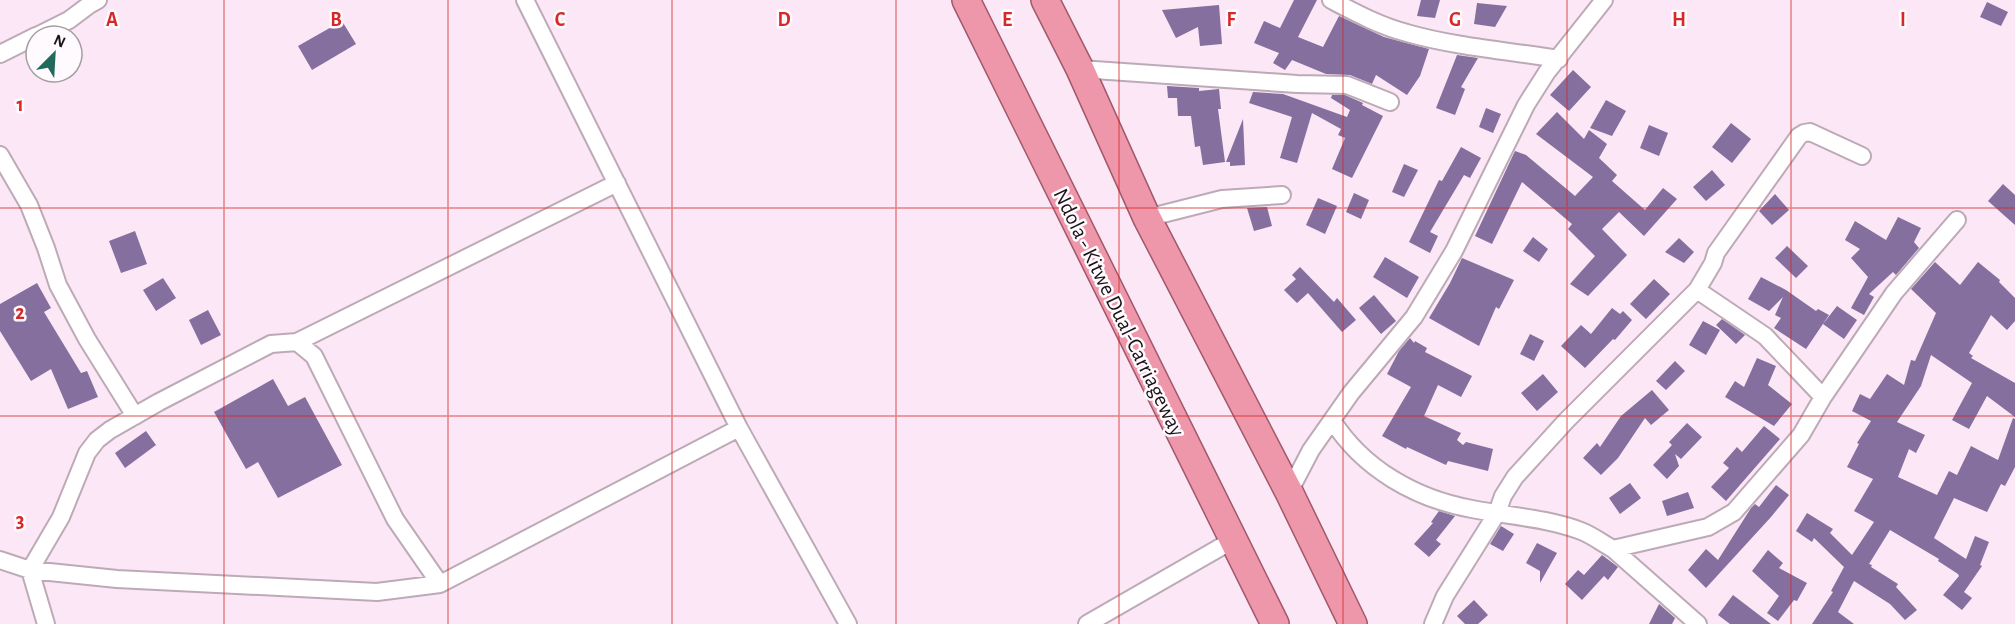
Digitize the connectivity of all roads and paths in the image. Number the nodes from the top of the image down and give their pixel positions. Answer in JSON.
{"nodes":[{"id":1,"x":98,"y":0,"type":"edge"},
{"id":2,"x":525,"y":0,"type":"edge"},
{"id":3,"x":966,"y":0,"type":"edge"},
{"id":4,"x":1045,"y":0,"type":"edge"},
{"id":5,"x":1331,"y":0,"type":"edge"},
{"id":6,"x":1604,"y":0,"type":"edge"},
{"id":7,"x":61,"y":24,"type":"edge"},
{"id":8,"x":24,"y":42,"type":"edge"},
{"id":9,"x":0,"y":54,"type":"edge"},
{"id":10,"x":1559,"y":59,"type":"junction"},
{"id":11,"x":1080,"y":69,"type":"junction"},
{"id":12,"x":1390,"y":102,"type":"dead end"},
{"id":13,"x":0,"y":156,"type":"edge"},
{"id":14,"x":1862,"y":156,"type":"dead end"},
{"id":15,"x":617,"y":183,"type":"junction"},
{"id":16,"x":1282,"y":195,"type":"dead end"},
{"id":17,"x":1147,"y":218,"type":"junction"},
{"id":18,"x":1957,"y":220,"type":"dead end"},
{"id":19,"x":1697,"y":290,"type":"junction"},
{"id":20,"x":297,"y":342,"type":"junction"},
{"id":21,"x":1823,"y":397,"type":"junction"},
{"id":22,"x":135,"y":416,"type":"junction"},
{"id":23,"x":1332,"y":420,"type":"junction"},
{"id":24,"x":739,"y":428,"type":"junction"},
{"id":25,"x":1289,"y":492,"type":"junction"},
{"id":26,"x":1497,"y":513,"type":"junction"},
{"id":27,"x":1233,"y":540,"type":"junction"},
{"id":28,"x":1613,"y":549,"type":"junction"},
{"id":29,"x":0,"y":560,"type":"edge"},
{"id":30,"x":30,"y":570,"type":"junction"},
{"id":31,"x":440,"y":584,"type":"junction"},
{"id":32,"x":46,"y":624,"type":"edge"},
{"id":33,"x":848,"y":624,"type":"edge"},
{"id":34,"x":1087,"y":624,"type":"edge"},
{"id":35,"x":1275,"y":624,"type":"edge"},
{"id":36,"x":1353,"y":624,"type":"edge"},
{"id":37,"x":1433,"y":624,"type":"edge"},
{"id":38,"x":1698,"y":624,"type":"edge"}],
"edges":[{"from":1,"to":7,"type":"street"},
{"from":2,"to":15,"type":"street"},
{"from":3,"to":27,"type":"highway","name":"Ndola - Kitwe Dual-Carriageway"},
{"from":4,"to":11,"type":"highway"},
{"from":5,"to":10,"type":"street"},
{"from":6,"to":10,"type":"street"},
{"from":8,"to":9,"type":"street"},
{"from":10,"to":23,"type":"street"},
{"from":11,"to":12,"type":"street"},
{"from":11,"to":17,"type":"highway"},
{"from":13,"to":22,"type":"street"},
{"from":14,"to":19,"type":"street"},
{"from":15,"to":20,"type":"street"},
{"from":15,"to":24,"type":"street"},
{"from":16,"to":17,"type":"street"},
{"from":17,"to":25,"type":"highway"},
{"from":18,"to":21,"type":"street"},
{"from":19,"to":21,"type":"street"},
{"from":19,"to":26,"type":"street"},
{"from":20,"to":22,"type":"street"},
{"from":20,"to":31,"type":"street"},
{"from":21,"to":28,"type":"street"},
{"from":22,"to":30,"type":"street"},
{"from":23,"to":25,"type":"street"},
{"from":23,"to":26,"type":"street"},
{"from":24,"to":31,"type":"street"},
{"from":24,"to":33,"type":"street"},
{"from":25,"to":36,"type":"highway"},
{"from":26,"to":28,"type":"street"},
{"from":26,"to":37,"type":"street"},
{"from":27,"to":34,"type":"street"},
{"from":27,"to":35,"type":"highway","name":"Ndola - Kitwe Dual-Carriageway"},
{"from":28,"to":38,"type":"street"},
{"from":29,"to":30,"type":"street"},
{"from":30,"to":31,"type":"street"},
{"from":30,"to":32,"type":"street"}]}
